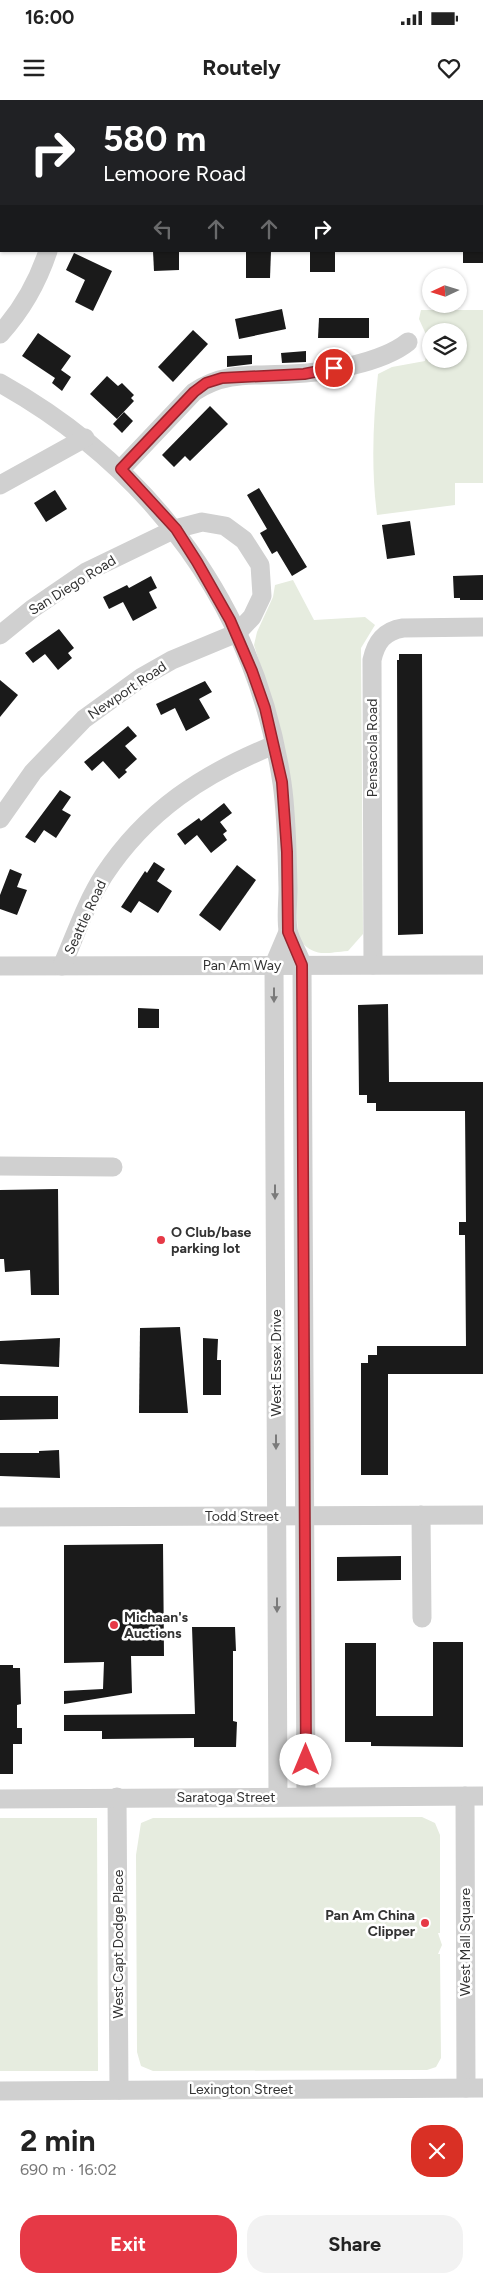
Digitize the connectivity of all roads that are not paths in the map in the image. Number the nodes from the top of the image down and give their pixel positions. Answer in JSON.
{"nodes":[{"id":1,"x":48,"y":252,"type":"edge"},
{"id":2,"x":0,"y":334,"type":"edge"},
{"id":3,"x":408,"y":342,"type":"dead end"},
{"id":4,"x":0,"y":383,"type":"edge"},
{"id":5,"x":85,"y":438,"type":"junction"},
{"id":6,"x":121,"y":469,"type":"junction"},
{"id":7,"x":0,"y":486,"type":"edge"},
{"id":8,"x":176,"y":529,"type":"junction"},
{"id":9,"x":483,"y":627,"type":"edge"},
{"id":10,"x":236,"y":633,"type":"junction"},
{"id":11,"x":0,"y":635,"type":"edge"},
{"id":12,"x":274,"y":745,"type":"junction"},
{"id":13,"x":0,"y":820,"type":"edge"},
{"id":14,"x":288,"y":932,"type":"junction"},
{"id":15,"x":274,"y":965,"type":"junction"},
{"id":16,"x":302,"y":965,"type":"junction"},
{"id":17,"x":373,"y":965,"type":"junction"},
{"id":18,"x":483,"y":965,"type":"edge"},
{"id":19,"x":0,"y":966,"type":"edge"},
{"id":20,"x":62,"y":966,"type":"junction"},
{"id":21,"x":0,"y":1166,"type":"edge"},
{"id":22,"x":113,"y":1167,"type":"dead end"},
{"id":23,"x":275,"y":1167,"type":"junction"},
{"id":24,"x":303,"y":1167,"type":"junction"},
{"id":25,"x":275,"y":1318,"type":"junction"},
{"id":26,"x":304,"y":1318,"type":"junction"},
{"id":27,"x":483,"y":1515,"type":"edge"},
{"id":28,"x":277,"y":1516,"type":"junction"},
{"id":29,"x":305,"y":1516,"type":"junction"},
{"id":30,"x":421,"y":1516,"type":"junction"},
{"id":31,"x":0,"y":1517,"type":"edge"},
{"id":32,"x":422,"y":1618,"type":"dead end"},
{"id":33,"x":306,"y":1796,"type":"junction"},
{"id":34,"x":474,"y":1796,"type":"edge"},
{"id":35,"x":117,"y":1797,"type":"junction"},
{"id":36,"x":278,"y":1797,"type":"junction"},
{"id":37,"x":0,"y":1799,"type":"edge"},
{"id":38,"x":474,"y":2088,"type":"edge"},
{"id":39,"x":119,"y":2090,"type":"junction"},
{"id":40,"x":0,"y":2091,"type":"edge"}],
"edges":[{"from":1,"to":2,"type":"street"},
{"from":3,"to":6,"type":"street"},
{"from":4,"to":5,"type":"street","name":"West Essex Drive"},
{"from":5,"to":6,"type":"street","name":"West Essex Drive"},
{"from":5,"to":7,"type":"street"},
{"from":6,"to":8,"type":"street","name":"West Essex Drive"},
{"from":8,"to":10,"type":"street","name":"West Essex Drive"},
{"from":8,"to":10,"type":"street","name":"Newport Road"},
{"from":8,"to":11,"type":"street","name":"San Diego Road"},
{"from":9,"to":17,"type":"street","name":"Pensacola Road"},
{"from":10,"to":12,"type":"street","name":"West Essex Drive"},
{"from":10,"to":13,"type":"street","name":"Newport Road"},
{"from":12,"to":14,"type":"street","name":"West Essex Drive"},
{"from":12,"to":20,"type":"street","name":"Seattle Road"},
{"from":14,"to":15,"type":"street","name":"West Essex Drive"},
{"from":14,"to":16,"type":"street","name":"West Essex Drive"},
{"from":15,"to":16,"type":"street","name":"Pan Am Way"},
{"from":15,"to":20,"type":"street","name":"Pan Am Way"},
{"from":15,"to":23,"type":"street","name":"West Essex Drive","one_way":true},
{"from":16,"to":17,"type":"street","name":"Pan Am Way"},
{"from":16,"to":24,"type":"street","name":"West Essex Drive"},
{"from":17,"to":18,"type":"street","name":"Pan Am Way"},
{"from":19,"to":20,"type":"street","name":"Pan Am Way"},
{"from":21,"to":22,"type":"street"},
{"from":23,"to":24,"type":"street"},
{"from":23,"to":25,"type":"street","name":"West Essex Drive","one_way":true},
{"from":24,"to":26,"type":"street","name":"West Essex Drive"},
{"from":25,"to":26,"type":"street"},
{"from":25,"to":28,"type":"street","name":"West Essex Drive","one_way":true},
{"from":26,"to":29,"type":"street","name":"West Essex Drive"},
{"from":27,"to":30,"type":"street","name":"Todd Street"},
{"from":28,"to":29,"type":"street","name":"Todd Street"},
{"from":28,"to":31,"type":"street","name":"Todd Street"},
{"from":28,"to":36,"type":"street","name":"West Essex Drive","one_way":true},
{"from":29,"to":30,"type":"street","name":"Todd Street"},
{"from":29,"to":33,"type":"street","name":"West Essex Drive"},
{"from":30,"to":32,"type":"street"},
{"from":33,"to":34,"type":"street","name":"Saratoga Street"},
{"from":33,"to":36,"type":"street","name":"Saratoga Street"},
{"from":34,"to":38,"type":"street","name":"West Mall Square"},
{"from":35,"to":36,"type":"street","name":"Saratoga Street"},
{"from":35,"to":37,"type":"street","name":"Saratoga Street"},
{"from":35,"to":39,"type":"street","name":"West Capt Dodge Place"},
{"from":38,"to":39,"type":"street","name":"Lexington Street"},
{"from":39,"to":40,"type":"street","name":"Lexington Street"}]}
